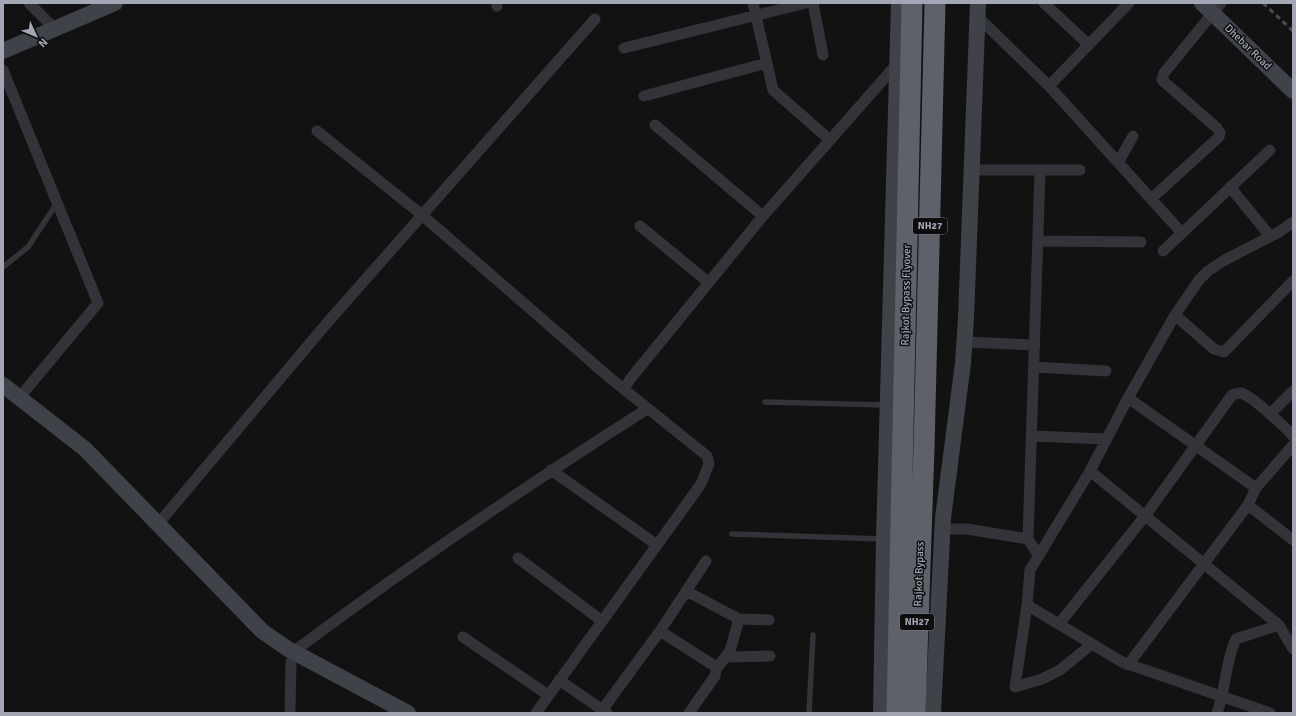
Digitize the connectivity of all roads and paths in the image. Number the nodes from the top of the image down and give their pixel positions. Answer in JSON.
{"nodes":[{"id":1,"x":29,"y":3,"type":"edge"},
{"id":2,"x":115,"y":3,"type":"edge"},
{"id":3,"x":753,"y":3,"type":"edge"},
{"id":4,"x":806,"y":3,"type":"edge"},
{"id":5,"x":813,"y":3,"type":"edge"},
{"id":6,"x":899,"y":3,"type":"edge"},
{"id":7,"x":912,"y":3,"type":"edge"},
{"id":8,"x":935,"y":3,"type":"edge"},
{"id":9,"x":1044,"y":3,"type":"edge"},
{"id":10,"x":1129,"y":3,"type":"edge"},
{"id":11,"x":1212,"y":6,"type":"edge"},
{"id":12,"x":978,"y":10,"type":"edge"},
{"id":13,"x":755,"y":15,"type":"junction"},
{"id":14,"x":595,"y":19,"type":"dead end"},
{"id":15,"x":54,"y":28,"type":"junction"},
{"id":16,"x":1089,"y":45,"type":"junction"},
{"id":17,"x":624,"y":48,"type":"dead end"},
{"id":18,"x":3,"y":51,"type":"edge"},
{"id":19,"x":823,"y":55,"type":"dead end"},
{"id":20,"x":767,"y":63,"type":"junction"},
{"id":21,"x":896,"y":64,"type":"junction"},
{"id":22,"x":3,"y":70,"type":"edge"},
{"id":23,"x":1049,"y":86,"type":"junction"},
{"id":24,"x":1293,"y":91,"type":"edge"},
{"id":25,"x":644,"y":96,"type":"dead end"},
{"id":26,"x":655,"y":125,"type":"dead end"},
{"id":27,"x":317,"y":131,"type":"dead end"},
{"id":28,"x":1133,"y":136,"type":"dead end"},
{"id":29,"x":830,"y":140,"type":"junction"},
{"id":30,"x":1270,"y":150,"type":"dead end"},
{"id":31,"x":1119,"y":161,"type":"junction"},
{"id":32,"x":973,"y":170,"type":"junction"},
{"id":33,"x":1080,"y":170,"type":"dead end"},
{"id":34,"x":1040,"y":171,"type":"junction"},
{"id":35,"x":1230,"y":186,"type":"junction"},
{"id":36,"x":1152,"y":198,"type":"junction"},
{"id":37,"x":57,"y":202,"type":"junction"},
{"id":38,"x":422,"y":215,"type":"junction"},
{"id":39,"x":763,"y":216,"type":"junction"},
{"id":40,"x":1293,"y":222,"type":"edge"},
{"id":41,"x":640,"y":226,"type":"dead end"},
{"id":42,"x":1182,"y":232,"type":"junction"},
{"id":43,"x":1270,"y":236,"type":"junction"},
{"id":44,"x":1038,"y":241,"type":"junction"},
{"id":45,"x":1141,"y":242,"type":"dead end"},
{"id":46,"x":1163,"y":251,"type":"dead end"},
{"id":47,"x":3,"y":267,"type":"edge"},
{"id":48,"x":1293,"y":281,"type":"edge"},
{"id":49,"x":708,"y":282,"type":"junction"},
{"id":50,"x":1175,"y":314,"type":"junction"},
{"id":51,"x":964,"y":342,"type":"junction"},
{"id":52,"x":1035,"y":345,"type":"junction"},
{"id":53,"x":1034,"y":367,"type":"junction"},
{"id":54,"x":1106,"y":371,"type":"dead end"},
{"id":55,"x":3,"y":385,"type":"edge"},
{"id":56,"x":624,"y":389,"type":"junction"},
{"id":57,"x":1293,"y":391,"type":"edge"},
{"id":58,"x":3,"y":398,"type":"edge"},
{"id":59,"x":19,"y":398,"type":"junction"},
{"id":60,"x":1128,"y":398,"type":"junction"},
{"id":61,"x":765,"y":402,"type":"dead end"},
{"id":62,"x":888,"y":405,"type":"junction"},
{"id":63,"x":647,"y":409,"type":"junction"},
{"id":64,"x":1270,"y":414,"type":"junction"},
{"id":65,"x":1032,"y":436,"type":"junction"},
{"id":66,"x":1293,"y":436,"type":"edge"},
{"id":67,"x":1106,"y":439,"type":"junction"},
{"id":68,"x":1194,"y":445,"type":"junction"},
{"id":69,"x":1293,"y":445,"type":"edge"},
{"id":70,"x":551,"y":470,"type":"junction"},
{"id":71,"x":1090,"y":471,"type":"junction"},
{"id":72,"x":1256,"y":488,"type":"junction"},
{"id":73,"x":1248,"y":504,"type":"junction"},
{"id":74,"x":1145,"y":516,"type":"junction"},
{"id":75,"x":158,"y":524,"type":"junction"},
{"id":76,"x":942,"y":529,"type":"junction"},
{"id":77,"x":920,"y":530,"type":"junction"},
{"id":78,"x":732,"y":534,"type":"dead end"},
{"id":79,"x":892,"y":539,"type":"junction"},
{"id":80,"x":1028,"y":539,"type":"junction"},
{"id":81,"x":1293,"y":540,"type":"edge"},
{"id":82,"x":657,"y":545,"type":"junction"},
{"id":83,"x":1039,"y":556,"type":"junction"},
{"id":84,"x":518,"y":558,"type":"dead end"},
{"id":85,"x":706,"y":561,"type":"dead end"},
{"id":86,"x":1203,"y":564,"type":"junction"},
{"id":87,"x":900,"y":579,"type":"junction"},
{"id":88,"x":686,"y":591,"type":"junction"},
{"id":89,"x":1027,"y":605,"type":"junction"},
{"id":90,"x":883,"y":606,"type":"junction"},
{"id":91,"x":739,"y":619,"type":"junction"},
{"id":92,"x":769,"y":620,"type":"dead end"},
{"id":93,"x":602,"y":621,"type":"junction"},
{"id":94,"x":1059,"y":624,"type":"junction"},
{"id":95,"x":1279,"y":626,"type":"junction"},
{"id":96,"x":660,"y":631,"type":"junction"},
{"id":97,"x":813,"y":635,"type":"dead end"},
{"id":98,"x":463,"y":637,"type":"dead end"},
{"id":99,"x":1092,"y":644,"type":"junction"},
{"id":100,"x":1293,"y":649,"type":"edge"},
{"id":101,"x":770,"y":656,"type":"dead end"},
{"id":102,"x":292,"y":657,"type":"junction"},
{"id":103,"x":727,"y":657,"type":"junction"},
{"id":104,"x":1128,"y":664,"type":"junction"},
{"id":105,"x":716,"y":669,"type":"junction"},
{"id":106,"x":559,"y":680,"type":"junction"},
{"id":107,"x":548,"y":695,"type":"junction"},
{"id":108,"x":1223,"y":697,"type":"junction"},
{"id":109,"x":603,"y":712,"type":"edge"},
{"id":110,"x":290,"y":713,"type":"edge"},
{"id":111,"x":386,"y":713,"type":"edge"},
{"id":112,"x":408,"y":713,"type":"edge"},
{"id":113,"x":536,"y":713,"type":"edge"},
{"id":114,"x":689,"y":713,"type":"edge"},
{"id":115,"x":809,"y":713,"type":"edge"},
{"id":116,"x":881,"y":713,"type":"edge"},
{"id":117,"x":897,"y":713,"type":"edge"},
{"id":118,"x":915,"y":713,"type":"edge"},
{"id":119,"x":933,"y":713,"type":"edge"},
{"id":120,"x":1217,"y":713,"type":"edge"},
{"id":121,"x":1270,"y":713,"type":"edge"}],
"edges":[{"from":1,"to":15,"type":"street"},
{"from":2,"to":15,"type":"street"},
{"from":3,"to":13,"type":"street"},
{"from":4,"to":13,"type":"street"},
{"from":5,"to":19,"type":"street"},
{"from":6,"to":21,"type":"street"},
{"from":7,"to":79,"type":"highway","name":"Rajkot Bypass Flyover","number":"NH27"},
{"from":8,"to":77,"type":"highway","name":"Rajkot Bypass Flyover","number":"NH27"},
{"from":9,"to":16,"type":"street"},
{"from":10,"to":16,"type":"street"},
{"from":11,"to":24,"type":"street","name":"Dhebar Road"},
{"from":11,"to":36,"type":"street"},
{"from":12,"to":23,"type":"street"},
{"from":12,"to":32,"type":"street"},
{"from":13,"to":17,"type":"street"},
{"from":13,"to":20,"type":"street"},
{"from":14,"to":38,"type":"street"},
{"from":15,"to":18,"type":"street"},
{"from":16,"to":23,"type":"street"},
{"from":20,"to":25,"type":"street"},
{"from":20,"to":29,"type":"street"},
{"from":21,"to":29,"type":"street"},
{"from":21,"to":62,"type":"street"},
{"from":22,"to":37,"type":"street"},
{"from":23,"to":31,"type":"street"},
{"from":26,"to":39,"type":"street"},
{"from":27,"to":38,"type":"street"},
{"from":28,"to":31,"type":"street"},
{"from":29,"to":39,"type":"street"},
{"from":30,"to":35,"type":"street"},
{"from":31,"to":36,"type":"street"},
{"from":32,"to":34,"type":"street"},
{"from":32,"to":51,"type":"street"},
{"from":33,"to":34,"type":"street"},
{"from":34,"to":44,"type":"street"},
{"from":35,"to":42,"type":"street"},
{"from":35,"to":43,"type":"street"},
{"from":36,"to":42,"type":"street"},
{"from":37,"to":47,"type":"lane"},
{"from":37,"to":59,"type":"street"},
{"from":38,"to":56,"type":"street"},
{"from":38,"to":75,"type":"street"},
{"from":39,"to":49,"type":"street"},
{"from":40,"to":43,"type":"street"},
{"from":41,"to":49,"type":"street"},
{"from":42,"to":46,"type":"street"},
{"from":43,"to":50,"type":"street"},
{"from":44,"to":45,"type":"street"},
{"from":44,"to":52,"type":"street"},
{"from":48,"to":50,"type":"street"},
{"from":49,"to":56,"type":"street"},
{"from":50,"to":60,"type":"street"},
{"from":51,"to":52,"type":"street"},
{"from":51,"to":76,"type":"street"},
{"from":52,"to":53,"type":"street"},
{"from":53,"to":54,"type":"street"},
{"from":53,"to":65,"type":"street"},
{"from":55,"to":59,"type":"street"},
{"from":56,"to":63,"type":"street"},
{"from":57,"to":64,"type":"street"},
{"from":58,"to":102,"type":"street"},
{"from":59,"to":75,"type":"street"},
{"from":60,"to":67,"type":"street"},
{"from":60,"to":68,"type":"street"},
{"from":61,"to":62,"type":"lane"},
{"from":62,"to":79,"type":"street"},
{"from":63,"to":70,"type":"street"},
{"from":63,"to":82,"type":"street"},
{"from":64,"to":66,"type":"street"},
{"from":64,"to":68,"type":"street"},
{"from":65,"to":67,"type":"street"},
{"from":65,"to":80,"type":"street"},
{"from":67,"to":71,"type":"street"},
{"from":68,"to":72,"type":"street"},
{"from":68,"to":74,"type":"street"},
{"from":69,"to":72,"type":"street"},
{"from":70,"to":82,"type":"street"},
{"from":70,"to":102,"type":"street"},
{"from":71,"to":74,"type":"street"},
{"from":71,"to":83,"type":"street"},
{"from":72,"to":73,"type":"street"},
{"from":73,"to":81,"type":"street"},
{"from":73,"to":86,"type":"street"},
{"from":74,"to":86,"type":"street"},
{"from":74,"to":94,"type":"street"},
{"from":75,"to":102,"type":"street"},
{"from":76,"to":77,"type":"street"},
{"from":76,"to":80,"type":"street"},
{"from":76,"to":119,"type":"street"},
{"from":77,"to":118,"type":"highway","name":"Rajkot Bypass","number":"NH27"},
{"from":78,"to":79,"type":"lane"},
{"from":79,"to":87,"type":"highway","name":"Rajkot Bypass","number":"NH27"},
{"from":79,"to":90,"type":"street"},
{"from":80,"to":83,"type":"street"},
{"from":82,"to":93,"type":"street"},
{"from":83,"to":89,"type":"street"},
{"from":84,"to":93,"type":"street"},
{"from":85,"to":88,"type":"street"},
{"from":86,"to":95,"type":"street"},
{"from":86,"to":104,"type":"street"},
{"from":87,"to":90,"type":"highway"},
{"from":87,"to":117,"type":"highway","name":"Rajkot Bypass","number":"NH27"},
{"from":88,"to":91,"type":"street"},
{"from":88,"to":96,"type":"street"},
{"from":89,"to":94,"type":"street"},
{"from":89,"to":99,"type":"street"},
{"from":90,"to":116,"type":"street"},
{"from":91,"to":92,"type":"street"},
{"from":91,"to":103,"type":"street"},
{"from":93,"to":106,"type":"street"},
{"from":94,"to":99,"type":"street"},
{"from":95,"to":100,"type":"street"},
{"from":95,"to":108,"type":"street"},
{"from":96,"to":105,"type":"street"},
{"from":96,"to":109,"type":"street"},
{"from":97,"to":115,"type":"lane"},
{"from":98,"to":107,"type":"street"},
{"from":99,"to":104,"type":"street"},
{"from":101,"to":103,"type":"street"},
{"from":102,"to":110,"type":"street"},
{"from":102,"to":111,"type":"street"},
{"from":102,"to":112,"type":"street"},
{"from":103,"to":105,"type":"street"},
{"from":104,"to":108,"type":"street"},
{"from":105,"to":114,"type":"street"},
{"from":106,"to":107,"type":"street"},
{"from":106,"to":109,"type":"street"},
{"from":107,"to":113,"type":"street"},
{"from":108,"to":120,"type":"street"},
{"from":108,"to":121,"type":"street"}]}
